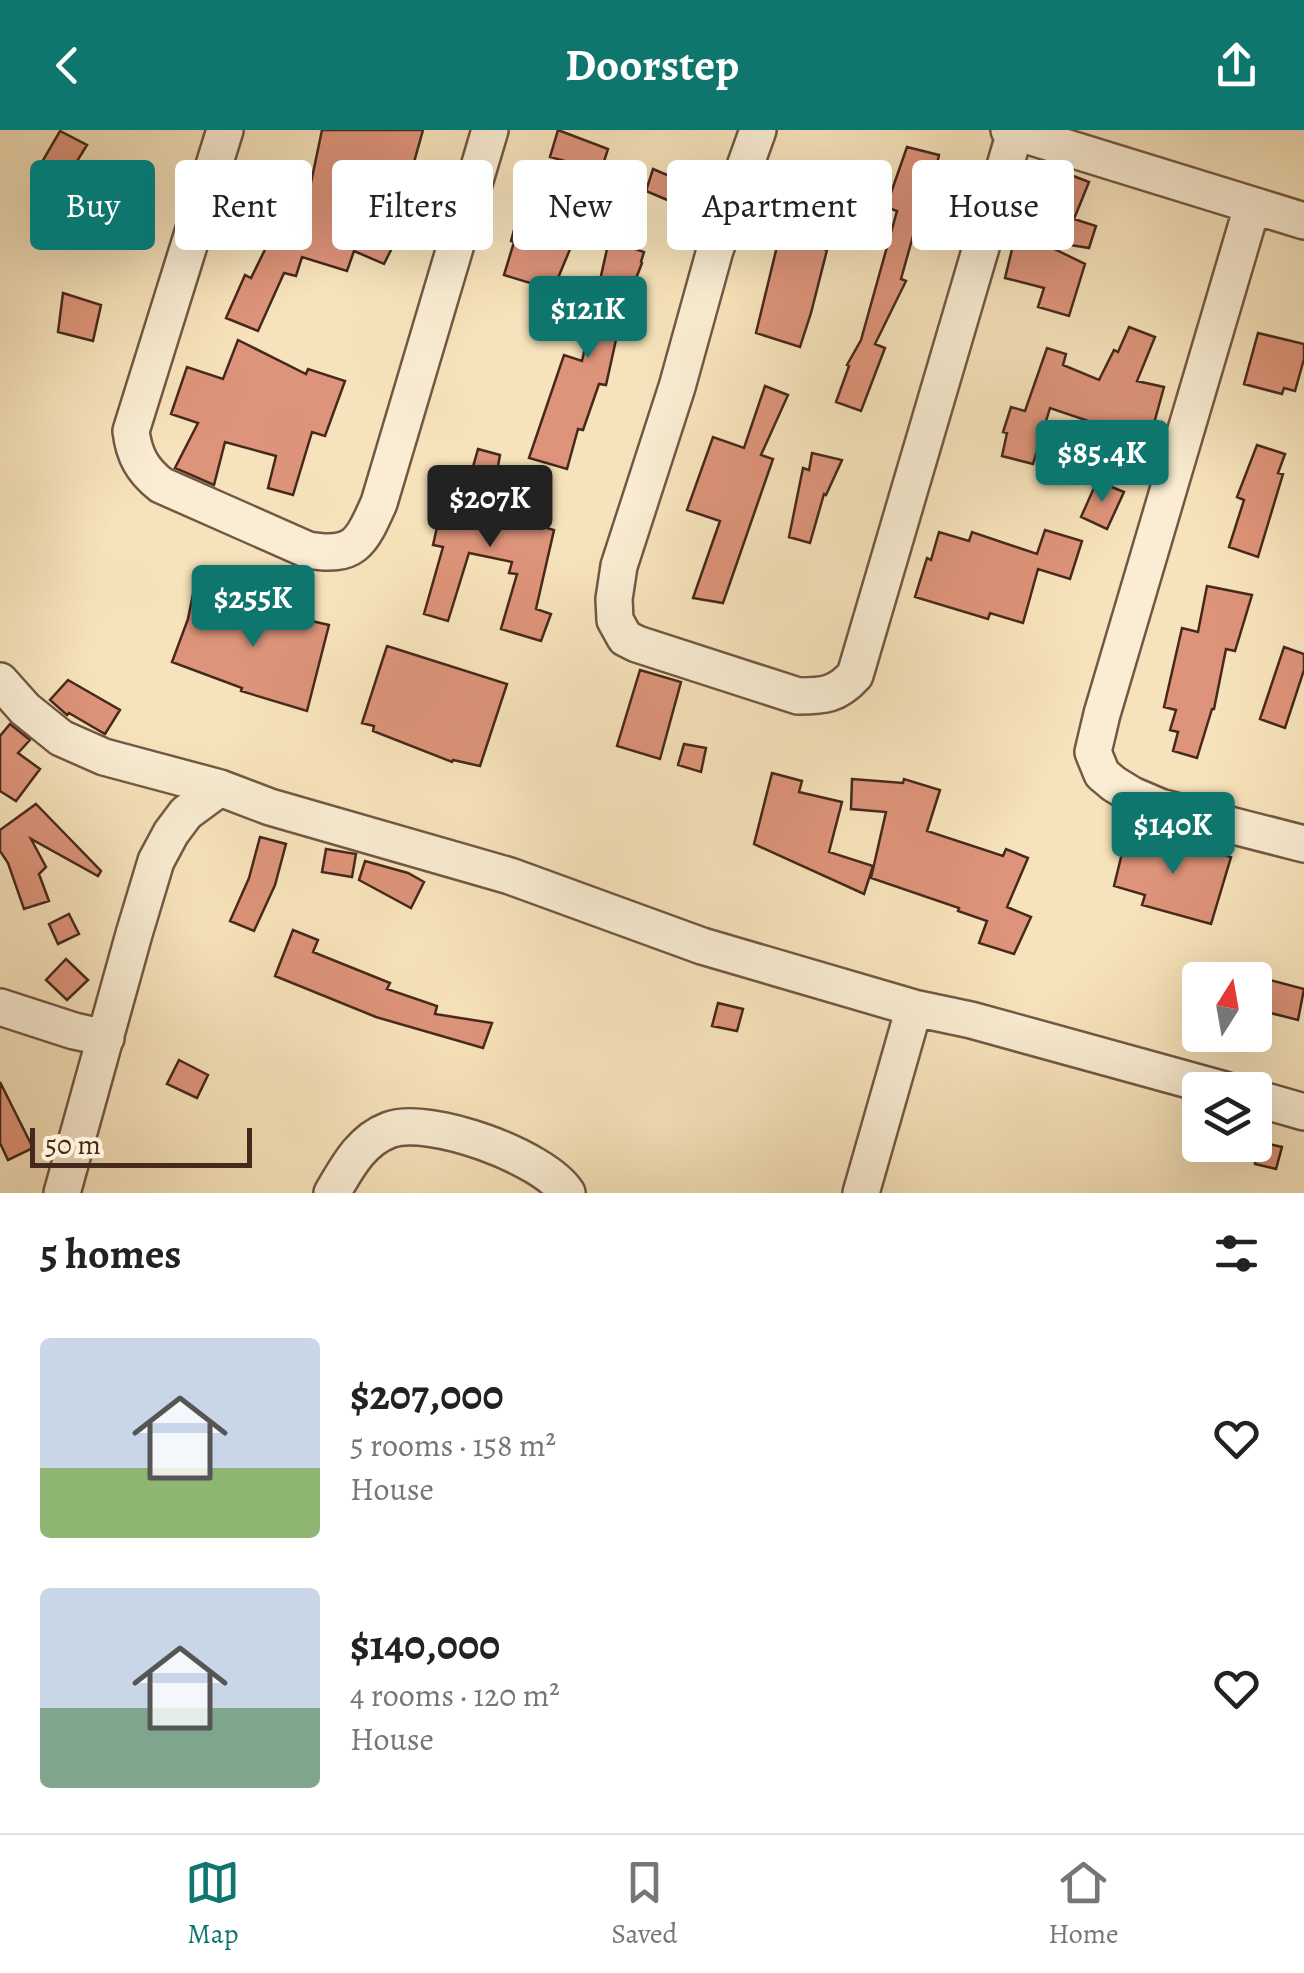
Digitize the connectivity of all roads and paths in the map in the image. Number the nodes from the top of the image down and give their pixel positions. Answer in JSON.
{"nodes":[{"id":1,"x":225,"y":130,"type":"edge"},
{"id":2,"x":490,"y":130,"type":"edge"},
{"id":3,"x":758,"y":130,"type":"edge"},
{"id":4,"x":1012,"y":131,"type":"edge"},
{"id":5,"x":1252,"y":206,"type":"junction"},
{"id":6,"x":1304,"y":222,"type":"edge"},
{"id":7,"x":0,"y":681,"type":"edge"},
{"id":8,"x":220,"y":788,"type":"junction"},
{"id":9,"x":1304,"y":844,"type":"edge"},
{"id":10,"x":0,"y":1007,"type":"edge"},
{"id":11,"x":914,"y":1008,"type":"junction"},
{"id":12,"x":106,"y":1038,"type":"junction"},
{"id":13,"x":1182,"y":1078,"type":"edge"},
{"id":14,"x":1272,"y":1103,"type":"edge"},
{"id":15,"x":1304,"y":1112,"type":"edge"},
{"id":16,"x":62,"y":1193,"type":"edge"},
{"id":17,"x":332,"y":1193,"type":"edge"},
{"id":18,"x":568,"y":1193,"type":"edge"},
{"id":19,"x":861,"y":1193,"type":"edge"}],
"edges":[{"from":1,"to":2,"type":"street"},
{"from":3,"to":4,"type":"street"},
{"from":4,"to":5,"type":"street"},
{"from":5,"to":6,"type":"street"},
{"from":5,"to":9,"type":"street"},
{"from":7,"to":8,"type":"street"},
{"from":8,"to":11,"type":"street"},
{"from":8,"to":12,"type":"street"},
{"from":10,"to":12,"type":"street"},
{"from":11,"to":13,"type":"street"},
{"from":11,"to":19,"type":"street"},
{"from":12,"to":16,"type":"street"},
{"from":14,"to":15,"type":"street"},
{"from":17,"to":18,"type":"street"}]}
